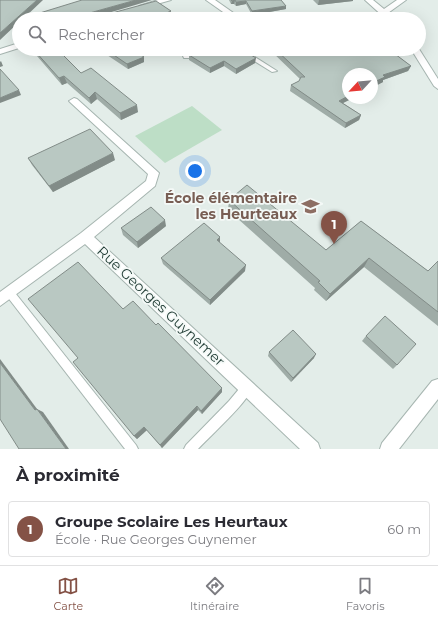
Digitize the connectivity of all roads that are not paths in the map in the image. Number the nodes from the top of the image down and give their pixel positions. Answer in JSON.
{"nodes":[{"id":1,"x":167,"y":0,"type":"edge"},
{"id":2,"x":210,"y":0,"type":"edge"},
{"id":3,"x":369,"y":0,"type":"edge"},
{"id":4,"x":402,"y":0,"type":"edge"},
{"id":5,"x":136,"y":8,"type":"edge"},
{"id":6,"x":228,"y":12,"type":"edge"},
{"id":7,"x":382,"y":12,"type":"edge"},
{"id":8,"x":384,"y":12,"type":"edge"},
{"id":9,"x":12,"y":48,"type":"edge"},
{"id":10,"x":0,"y":52,"type":"edge"},
{"id":11,"x":249,"y":56,"type":"edge"},
{"id":12,"x":419,"y":56,"type":"edge"},
{"id":13,"x":274,"y":71,"type":"dead end"},
{"id":14,"x":438,"y":86,"type":"edge"},
{"id":15,"x":74,"y":102,"type":"dead end"},
{"id":16,"x":85,"y":237,"type":"junction"},
{"id":17,"x":5,"y":296,"type":"edge"},
{"id":18,"x":248,"y":387,"type":"junction"},
{"id":19,"x":438,"y":387,"type":"edge"},
{"id":20,"x":132,"y":449,"type":"edge"},
{"id":21,"x":190,"y":449,"type":"edge"},
{"id":22,"x":312,"y":449,"type":"edge"},
{"id":23,"x":388,"y":449,"type":"edge"}],
"edges":[{"from":1,"to":5,"type":"street"},
{"from":2,"to":6,"type":"street"},
{"from":3,"to":7,"type":"street"},
{"from":4,"to":8,"type":"street"},
{"from":9,"to":10,"type":"street"},
{"from":11,"to":13,"type":"lane"},
{"from":12,"to":14,"type":"street"},
{"from":15,"to":16,"type":"street"},
{"from":16,"to":17,"type":"street","name":"Rue Georges Guynemer"},
{"from":16,"to":18,"type":"street","name":"Rue Georges Guynemer"},
{"from":17,"to":20,"type":"lane"},
{"from":18,"to":21,"type":"lane"},
{"from":18,"to":22,"type":"street","name":"Rue Georges Guynemer"},
{"from":19,"to":23,"type":"street"}]}
